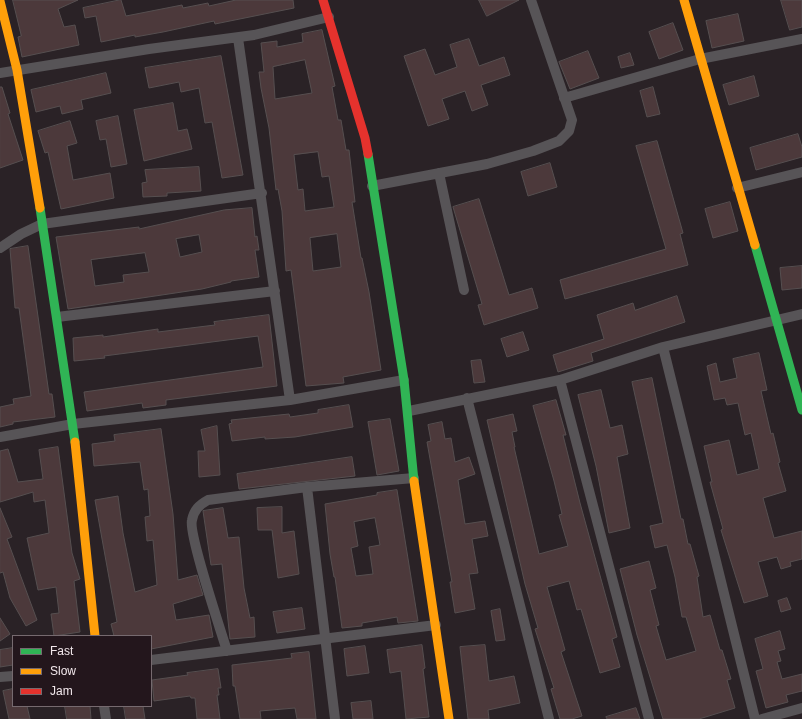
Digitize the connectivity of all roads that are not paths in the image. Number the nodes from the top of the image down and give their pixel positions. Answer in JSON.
{"nodes":[{"id":1,"x":323,"y":0,"type":"edge"},
{"id":2,"x":531,"y":0,"type":"edge"},
{"id":3,"x":684,"y":0,"type":"edge"},
{"id":4,"x":0,"y":1,"type":"edge"},
{"id":5,"x":329,"y":17,"type":"junction"},
{"id":6,"x":238,"y":38,"type":"junction"},
{"id":7,"x":802,"y":39,"type":"edge"},
{"id":8,"x":700,"y":59,"type":"junction"},
{"id":9,"x":17,"y":70,"type":"junction"},
{"id":10,"x":0,"y":73,"type":"edge"},
{"id":11,"x":564,"y":98,"type":"junction"},
{"id":12,"x":802,"y":172,"type":"edge"},
{"id":13,"x":439,"y":173,"type":"junction"},
{"id":14,"x":372,"y":186,"type":"junction"},
{"id":15,"x":738,"y":188,"type":"junction"},
{"id":16,"x":262,"y":193,"type":"junction"},
{"id":17,"x":42,"y":224,"type":"junction"},
{"id":18,"x":0,"y":248,"type":"edge"},
{"id":19,"x":464,"y":290,"type":"dead end"},
{"id":20,"x":275,"y":291,"type":"junction"},
{"id":21,"x":802,"y":314,"type":"edge"},
{"id":22,"x":57,"y":318,"type":"junction"},
{"id":23,"x":779,"y":320,"type":"junction"},
{"id":24,"x":663,"y":348,"type":"junction"},
{"id":25,"x":404,"y":380,"type":"junction"},
{"id":26,"x":560,"y":380,"type":"junction"},
{"id":27,"x":467,"y":398,"type":"junction"},
{"id":28,"x":290,"y":400,"type":"junction"},
{"id":29,"x":802,"y":410,"type":"edge"},
{"id":30,"x":408,"y":411,"type":"junction"},
{"id":31,"x":73,"y":424,"type":"junction"},
{"id":32,"x":0,"y":437,"type":"edge"},
{"id":33,"x":414,"y":478,"type":"junction"},
{"id":34,"x":307,"y":487,"type":"junction"},
{"id":35,"x":436,"y":625,"type":"junction"},
{"id":36,"x":96,"y":635,"type":"edge"},
{"id":37,"x":325,"y":638,"type":"junction"},
{"id":38,"x":227,"y":650,"type":"junction"},
{"id":39,"x":152,"y":660,"type":"edge"},
{"id":40,"x":12,"y":676,"type":"edge"},
{"id":41,"x":0,"y":677,"type":"edge"},
{"id":42,"x":104,"y":707,"type":"edge"},
{"id":43,"x":802,"y":708,"type":"edge"},
{"id":44,"x":106,"y":719,"type":"edge"},
{"id":45,"x":335,"y":719,"type":"edge"},
{"id":46,"x":449,"y":719,"type":"edge"},
{"id":47,"x":549,"y":719,"type":"edge"},
{"id":48,"x":649,"y":719,"type":"edge"},
{"id":49,"x":755,"y":719,"type":"edge"},
{"id":50,"x":762,"y":719,"type":"edge"}],
"edges":[{"from":1,"to":5,"type":"street"},
{"from":2,"to":11,"type":"street"},
{"from":3,"to":8,"type":"street"},
{"from":4,"to":9,"type":"street"},
{"from":5,"to":6,"type":"street"},
{"from":5,"to":14,"type":"street"},
{"from":6,"to":9,"type":"street"},
{"from":6,"to":16,"type":"street"},
{"from":7,"to":8,"type":"street"},
{"from":8,"to":11,"type":"street"},
{"from":8,"to":15,"type":"street"},
{"from":9,"to":10,"type":"street"},
{"from":9,"to":17,"type":"street"},
{"from":11,"to":13,"type":"street"},
{"from":12,"to":15,"type":"street"},
{"from":13,"to":14,"type":"street"},
{"from":13,"to":19,"type":"street"},
{"from":14,"to":25,"type":"street"},
{"from":15,"to":23,"type":"street"},
{"from":16,"to":17,"type":"street"},
{"from":16,"to":20,"type":"street"},
{"from":17,"to":18,"type":"street"},
{"from":17,"to":22,"type":"street"},
{"from":20,"to":22,"type":"street"},
{"from":20,"to":28,"type":"street"},
{"from":21,"to":23,"type":"street"},
{"from":22,"to":31,"type":"street"},
{"from":23,"to":24,"type":"street"},
{"from":23,"to":29,"type":"street"},
{"from":24,"to":26,"type":"street"},
{"from":24,"to":49,"type":"street"},
{"from":25,"to":28,"type":"street"},
{"from":25,"to":30,"type":"street"},
{"from":26,"to":27,"type":"street"},
{"from":26,"to":48,"type":"street"},
{"from":27,"to":30,"type":"street"},
{"from":27,"to":47,"type":"street"},
{"from":28,"to":31,"type":"street"},
{"from":30,"to":33,"type":"street"},
{"from":31,"to":32,"type":"street"},
{"from":31,"to":36,"type":"street"},
{"from":33,"to":34,"type":"street"},
{"from":33,"to":35,"type":"street"},
{"from":34,"to":37,"type":"street"},
{"from":34,"to":38,"type":"street"},
{"from":35,"to":37,"type":"street"},
{"from":35,"to":46,"type":"street"},
{"from":37,"to":38,"type":"street"},
{"from":37,"to":45,"type":"street"},
{"from":38,"to":39,"type":"street"},
{"from":40,"to":41,"type":"street"},
{"from":42,"to":44,"type":"street"},
{"from":43,"to":50,"type":"street"}]}
